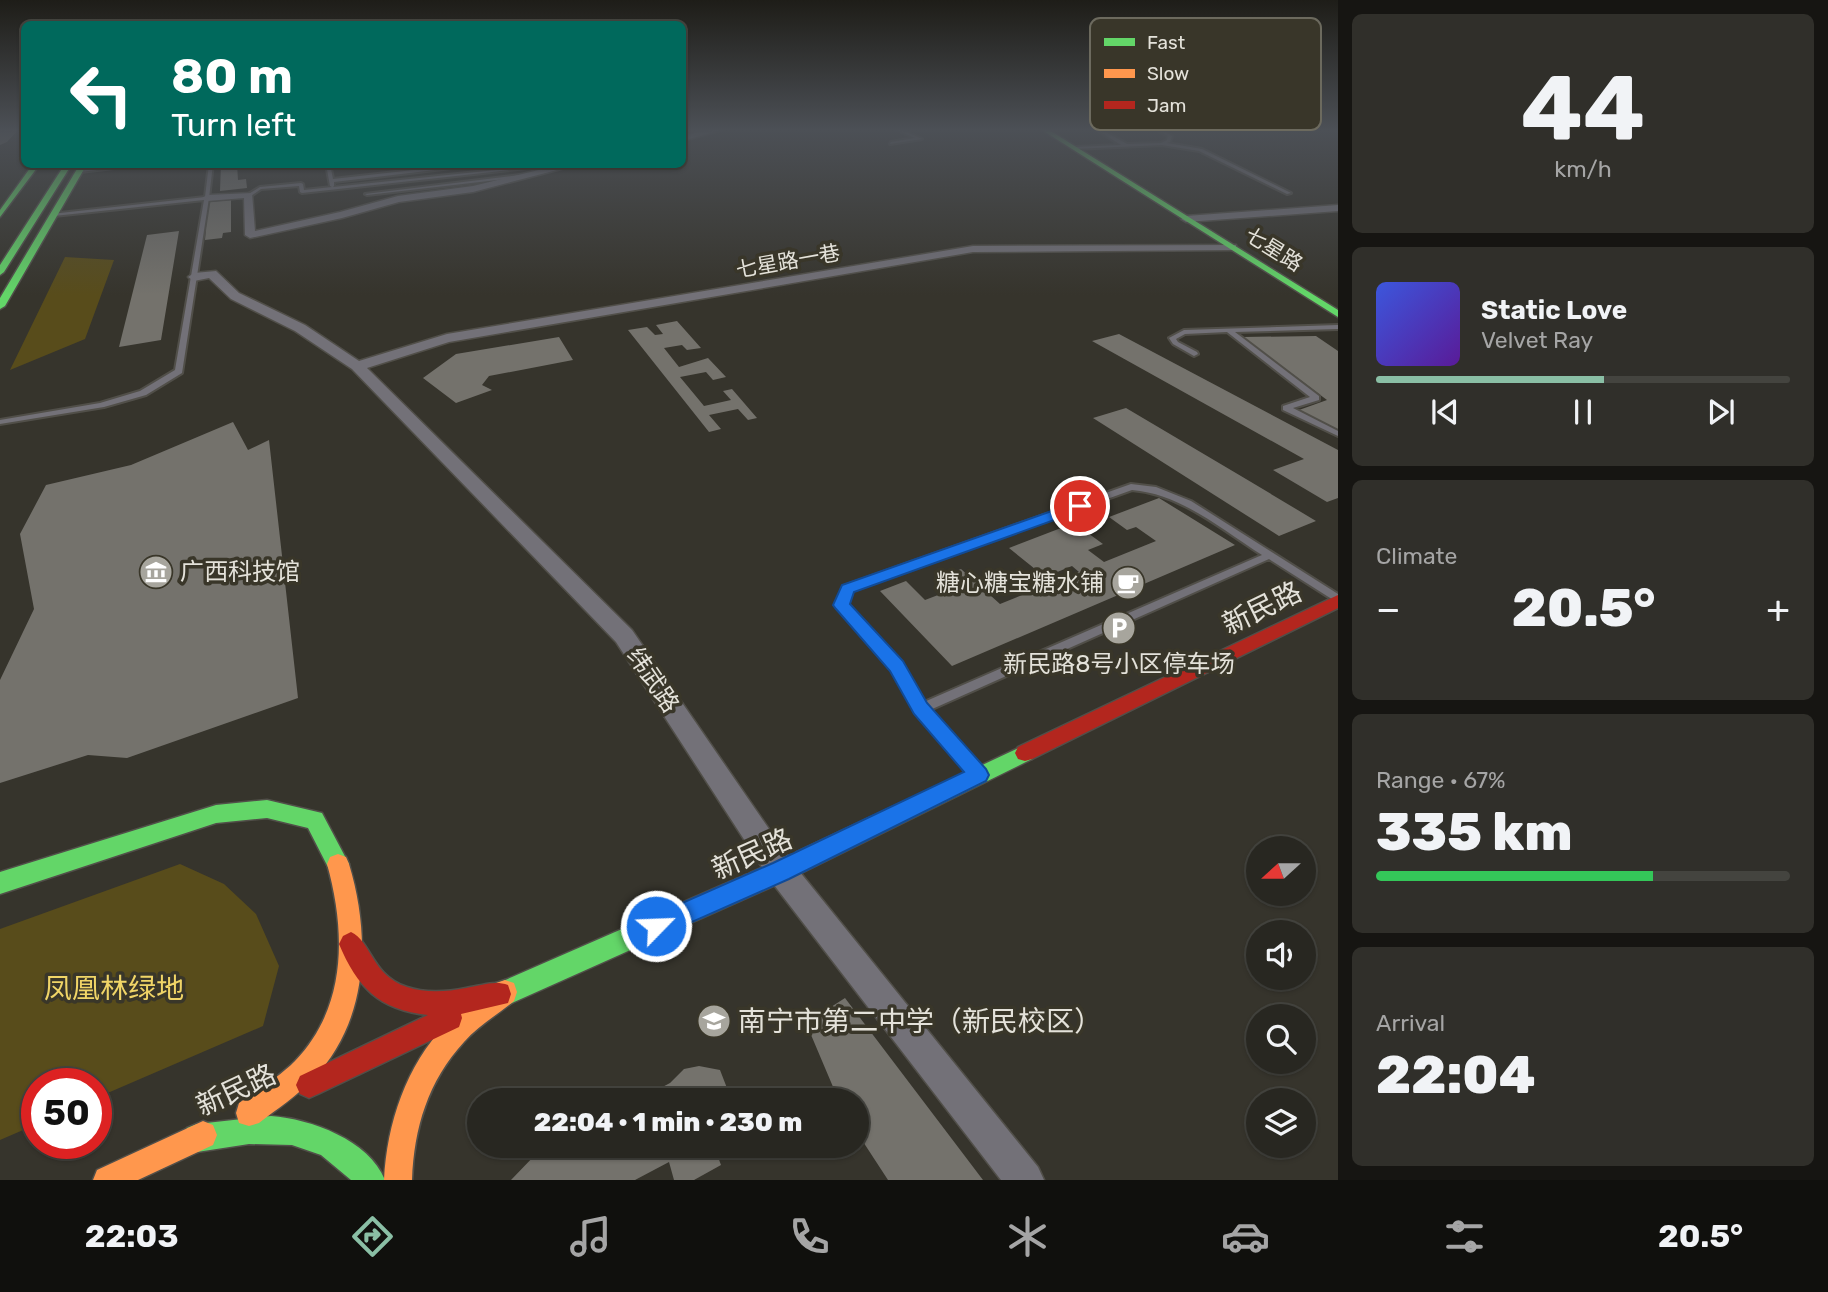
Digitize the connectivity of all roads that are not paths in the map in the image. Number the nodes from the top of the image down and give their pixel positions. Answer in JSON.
{"nodes":[{"id":1,"x":25,"y":185,"type":"edge"},
{"id":2,"x":35,"y":185,"type":"edge"},
{"id":3,"x":65,"y":185,"type":"edge"},
{"id":4,"x":69,"y":185,"type":"edge"},
{"id":5,"x":209,"y":185,"type":"edge"},
{"id":6,"x":290,"y":185,"type":"edge"},
{"id":7,"x":301,"y":185,"type":"edge"},
{"id":8,"x":332,"y":185,"type":"edge"},
{"id":9,"x":375,"y":185,"type":"edge"},
{"id":10,"x":430,"y":185,"type":"edge"},
{"id":11,"x":485,"y":185,"type":"edge"},
{"id":12,"x":1132,"y":185,"type":"edge"},
{"id":13,"x":1271,"y":185,"type":"edge"},
{"id":14,"x":332,"y":189,"type":"junction"},
{"id":15,"x":367,"y":194,"type":"dead end"},
{"id":16,"x":1289,"y":194,"type":"dead end"},
{"id":17,"x":249,"y":195,"type":"junction"},
{"id":18,"x":207,"y":198,"type":"junction"},
{"id":19,"x":1338,"y":208,"type":"edge"},
{"id":20,"x":54,"y":214,"type":"junction"},
{"id":21,"x":1186,"y":219,"type":"junction"},
{"id":22,"x":4,"y":222,"type":"edge"},
{"id":23,"x":1231,"y":247,"type":"junction"},
{"id":24,"x":0,"y":272,"type":"edge"},
{"id":25,"x":194,"y":277,"type":"junction"},
{"id":26,"x":0,"y":306,"type":"edge"},
{"id":27,"x":1338,"y":314,"type":"edge"},
{"id":28,"x":1338,"y":327,"type":"edge"},
{"id":29,"x":1228,"y":330,"type":"junction"},
{"id":30,"x":1194,"y":354,"type":"dead end"},
{"id":31,"x":357,"y":366,"type":"junction"},
{"id":32,"x":0,"y":422,"type":"edge"},
{"id":33,"x":1338,"y":435,"type":"edge"},
{"id":34,"x":1270,"y":555,"type":"junction"},
{"id":35,"x":1338,"y":600,"type":"edge"},
{"id":36,"x":921,"y":708,"type":"junction"},
{"id":37,"x":979,"y":775,"type":"junction"},
{"id":38,"x":781,"y":871,"type":"junction"},
{"id":39,"x":0,"y":883,"type":"edge"},
{"id":40,"x":351,"y":944,"type":"junction"},
{"id":41,"x":505,"y":992,"type":"junction"},
{"id":42,"x":249,"y":1113,"type":"junction"},
{"id":43,"x":197,"y":1138,"type":"junction"},
{"id":44,"x":107,"y":1180,"type":"edge"},
{"id":45,"x":371,"y":1180,"type":"edge"},
{"id":46,"x":398,"y":1180,"type":"edge"},
{"id":47,"x":1025,"y":1180,"type":"edge"}],
"edges":[{"from":1,"to":22,"type":"main road"},
{"from":2,"to":22,"type":"main road"},
{"from":3,"to":24,"type":"main road"},
{"from":4,"to":20,"type":"main road"},
{"from":5,"to":18,"type":"lane"},
{"from":6,"to":17,"type":"lane"},
{"from":7,"to":14,"type":"lane"},
{"from":8,"to":14,"type":"lane"},
{"from":9,"to":14,"type":"lane"},
{"from":10,"to":15,"type":"lane"},
{"from":11,"to":17,"type":"street"},
{"from":12,"to":21,"type":"main road","name":"七星路"},
{"from":13,"to":16,"type":"lane"},
{"from":17,"to":18,"type":"street"},
{"from":18,"to":20,"type":"lane"},
{"from":18,"to":25,"type":"lane"},
{"from":19,"to":21,"type":"street"},
{"from":20,"to":26,"type":"main road"},
{"from":21,"to":23,"type":"main road","name":"七星路"},
{"from":23,"to":27,"type":"main road","name":"七星路"},
{"from":23,"to":31,"type":"street","name":"七星路一巷"},
{"from":25,"to":31,"type":"street","name":"纬武路"},
{"from":25,"to":32,"type":"lane"},
{"from":28,"to":29,"type":"lane"},
{"from":29,"to":30,"type":"lane"},
{"from":29,"to":33,"type":"lane"},
{"from":31,"to":38,"type":"street","name":"纬武路"},
{"from":34,"to":35,"type":"lane"},
{"from":34,"to":36,"type":"lane"},
{"from":34,"to":36,"type":"lane"},
{"from":35,"to":37,"type":"main road","name":"新民路"},
{"from":36,"to":37,"type":"lane"},
{"from":37,"to":38,"type":"main road","name":"新民路"},
{"from":38,"to":41,"type":"main road","name":"新民路"},
{"from":38,"to":47,"type":"street","name":"纬武路"},
{"from":39,"to":40,"type":"main road"},
{"from":40,"to":41,"type":"main road"},
{"from":40,"to":42,"type":"main road"},
{"from":41,"to":42,"type":"main road","name":"新民路"},
{"from":41,"to":46,"type":"main road"},
{"from":42,"to":43,"type":"main road","name":"新民路"},
{"from":43,"to":44,"type":"main road","name":"新民路"},
{"from":43,"to":45,"type":"main road"}]}
